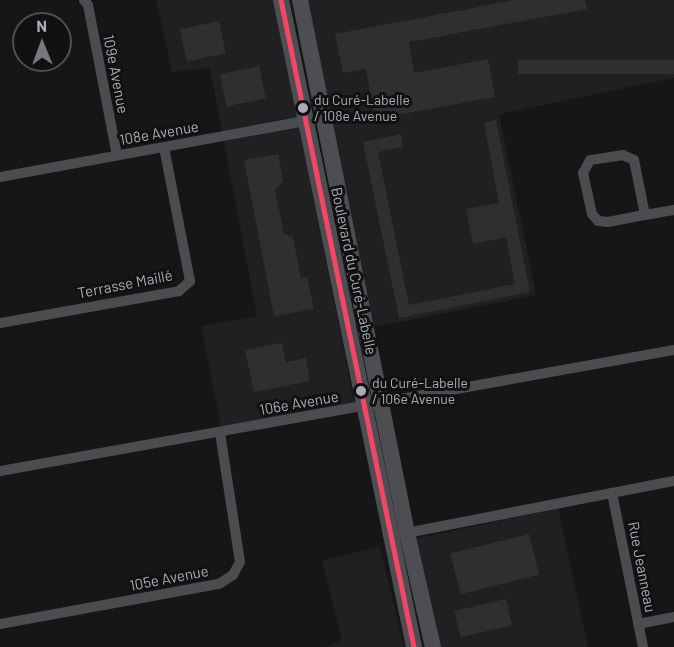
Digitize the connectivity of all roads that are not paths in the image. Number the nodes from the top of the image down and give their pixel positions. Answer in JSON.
{"nodes":[{"id":1,"x":84,"y":0,"type":"edge"},
{"id":2,"x":281,"y":0,"type":"edge"},
{"id":3,"x":300,"y":0,"type":"edge"},
{"id":4,"x":323,"y":118,"type":"junction"},
{"id":5,"x":305,"y":121,"type":"junction"},
{"id":6,"x":164,"y":147,"type":"junction"},
{"id":7,"x":117,"y":155,"type":"junction"},
{"id":8,"x":0,"y":177,"type":"edge"},
{"id":9,"x":674,"y":210,"type":"edge"},
{"id":10,"x":645,"y":215,"type":"junction"},
{"id":11,"x":0,"y":322,"type":"edge"},
{"id":12,"x":674,"y":350,"type":"edge"},
{"id":13,"x":382,"y":403,"type":"junction"},
{"id":14,"x":362,"y":406,"type":"junction"},
{"id":15,"x":219,"y":433,"type":"junction"},
{"id":16,"x":0,"y":471,"type":"edge"},
{"id":17,"x":674,"y":481,"type":"edge"},
{"id":18,"x":612,"y":493,"type":"junction"},
{"id":19,"x":407,"y":533,"type":"junction"},
{"id":20,"x":389,"y":537,"type":"junction"},
{"id":21,"x":674,"y":617,"type":"edge"},
{"id":22,"x":0,"y":624,"type":"edge"},
{"id":23,"x":638,"y":624,"type":"junction"},
{"id":24,"x":414,"y":647,"type":"edge"},
{"id":25,"x":433,"y":647,"type":"edge"},
{"id":26,"x":643,"y":647,"type":"edge"}],
"edges":[{"from":1,"to":7,"type":"street","name":"109e Avenue"},
{"from":2,"to":5,"type":"main road","name":"Boulevard du Curé-Labelle"},
{"from":3,"to":4,"type":"main road","name":"Boulevard du Curé-Labelle"},
{"from":4,"to":5,"type":"street","name":"108e Avenue"},
{"from":4,"to":13,"type":"main road","name":"Boulevard du Curé-Labelle"},
{"from":5,"to":6,"type":"street","name":"108e Avenue"},
{"from":5,"to":14,"type":"main road","name":"Boulevard du Curé-Labelle"},
{"from":6,"to":7,"type":"street","name":"108e Avenue"},
{"from":6,"to":11,"type":"street","name":"Terrasse Maillé"},
{"from":7,"to":8,"type":"street","name":"108e Avenue"},
{"from":9,"to":10,"type":"street"},
{"from":10,"to":10,"type":"street"},
{"from":12,"to":13,"type":"street","name":"106e Avenue"},
{"from":13,"to":14,"type":"street","name":"106e Avenue"},
{"from":13,"to":19,"type":"main road","name":"Boulevard du Curé-Labelle"},
{"from":14,"to":15,"type":"street","name":"106e Avenue"},
{"from":14,"to":20,"type":"main road","name":"Boulevard du Curé-Labelle"},
{"from":15,"to":16,"type":"street","name":"106e Avenue"},
{"from":15,"to":22,"type":"street","name":"105e Avenue"},
{"from":17,"to":18,"type":"street"},
{"from":18,"to":19,"type":"street"},
{"from":18,"to":23,"type":"street","name":"Rue Jeanneau"},
{"from":19,"to":20,"type":"street"},
{"from":19,"to":25,"type":"main road","name":"Boulevard du Curé-Labelle"},
{"from":20,"to":24,"type":"main road","name":"Boulevard du Curé-Labelle"},
{"from":21,"to":23,"type":"street"},
{"from":23,"to":26,"type":"street","name":"Rue Jeanneau"}]}
